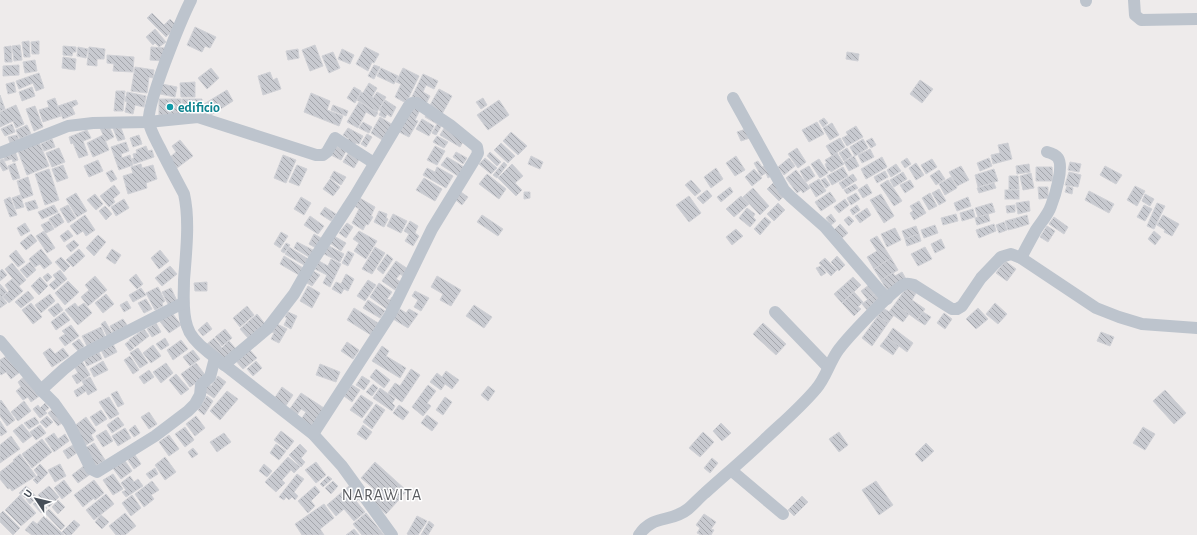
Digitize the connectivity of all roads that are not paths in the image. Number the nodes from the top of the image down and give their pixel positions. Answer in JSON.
{"nodes":[{"id":1,"x":191,"y":0,"type":"edge"},
{"id":2,"x":1134,"y":0,"type":"edge"},
{"id":3,"x":1197,"y":19,"type":"edge"},
{"id":4,"x":733,"y":98,"type":"dead end"},
{"id":5,"x":148,"y":122,"type":"junction"},
{"id":6,"x":1047,"y":152,"type":"dead end"},
{"id":7,"x":0,"y":153,"type":"edge"},
{"id":8,"x":374,"y":163,"type":"junction"},
{"id":9,"x":1021,"y":258,"type":"junction"},
{"id":10,"x":887,"y":299,"type":"junction"},
{"id":11,"x":183,"y":303,"type":"junction"},
{"id":12,"x":775,"y":312,"type":"dead end"},
{"id":13,"x":1197,"y":328,"type":"edge"},
{"id":14,"x":0,"y":341,"type":"edge"},
{"id":15,"x":219,"y":362,"type":"junction"},
{"id":16,"x":828,"y":367,"type":"junction"},
{"id":17,"x":41,"y":390,"type":"junction"},
{"id":18,"x":313,"y":434,"type":"junction"},
{"id":19,"x":732,"y":471,"type":"junction"},
{"id":20,"x":783,"y":514,"type":"dead end"},
{"id":21,"x":392,"y":535,"type":"edge"},
{"id":22,"x":638,"y":535,"type":"edge"}],
"edges":[{"from":1,"to":5,"type":"street"},
{"from":2,"to":3,"type":"street"},
{"from":4,"to":10,"type":"street"},
{"from":5,"to":7,"type":"street"},
{"from":5,"to":8,"type":"street"},
{"from":5,"to":11,"type":"street"},
{"from":6,"to":9,"type":"street"},
{"from":8,"to":15,"type":"street"},
{"from":8,"to":18,"type":"street"},
{"from":9,"to":10,"type":"street"},
{"from":9,"to":13,"type":"street"},
{"from":10,"to":16,"type":"street"},
{"from":11,"to":15,"type":"street"},
{"from":11,"to":17,"type":"street"},
{"from":12,"to":16,"type":"street"},
{"from":14,"to":17,"type":"street"},
{"from":15,"to":17,"type":"street"},
{"from":15,"to":18,"type":"street"},
{"from":16,"to":19,"type":"street"},
{"from":18,"to":21,"type":"street"},
{"from":19,"to":20,"type":"street"},
{"from":19,"to":22,"type":"street"}]}
